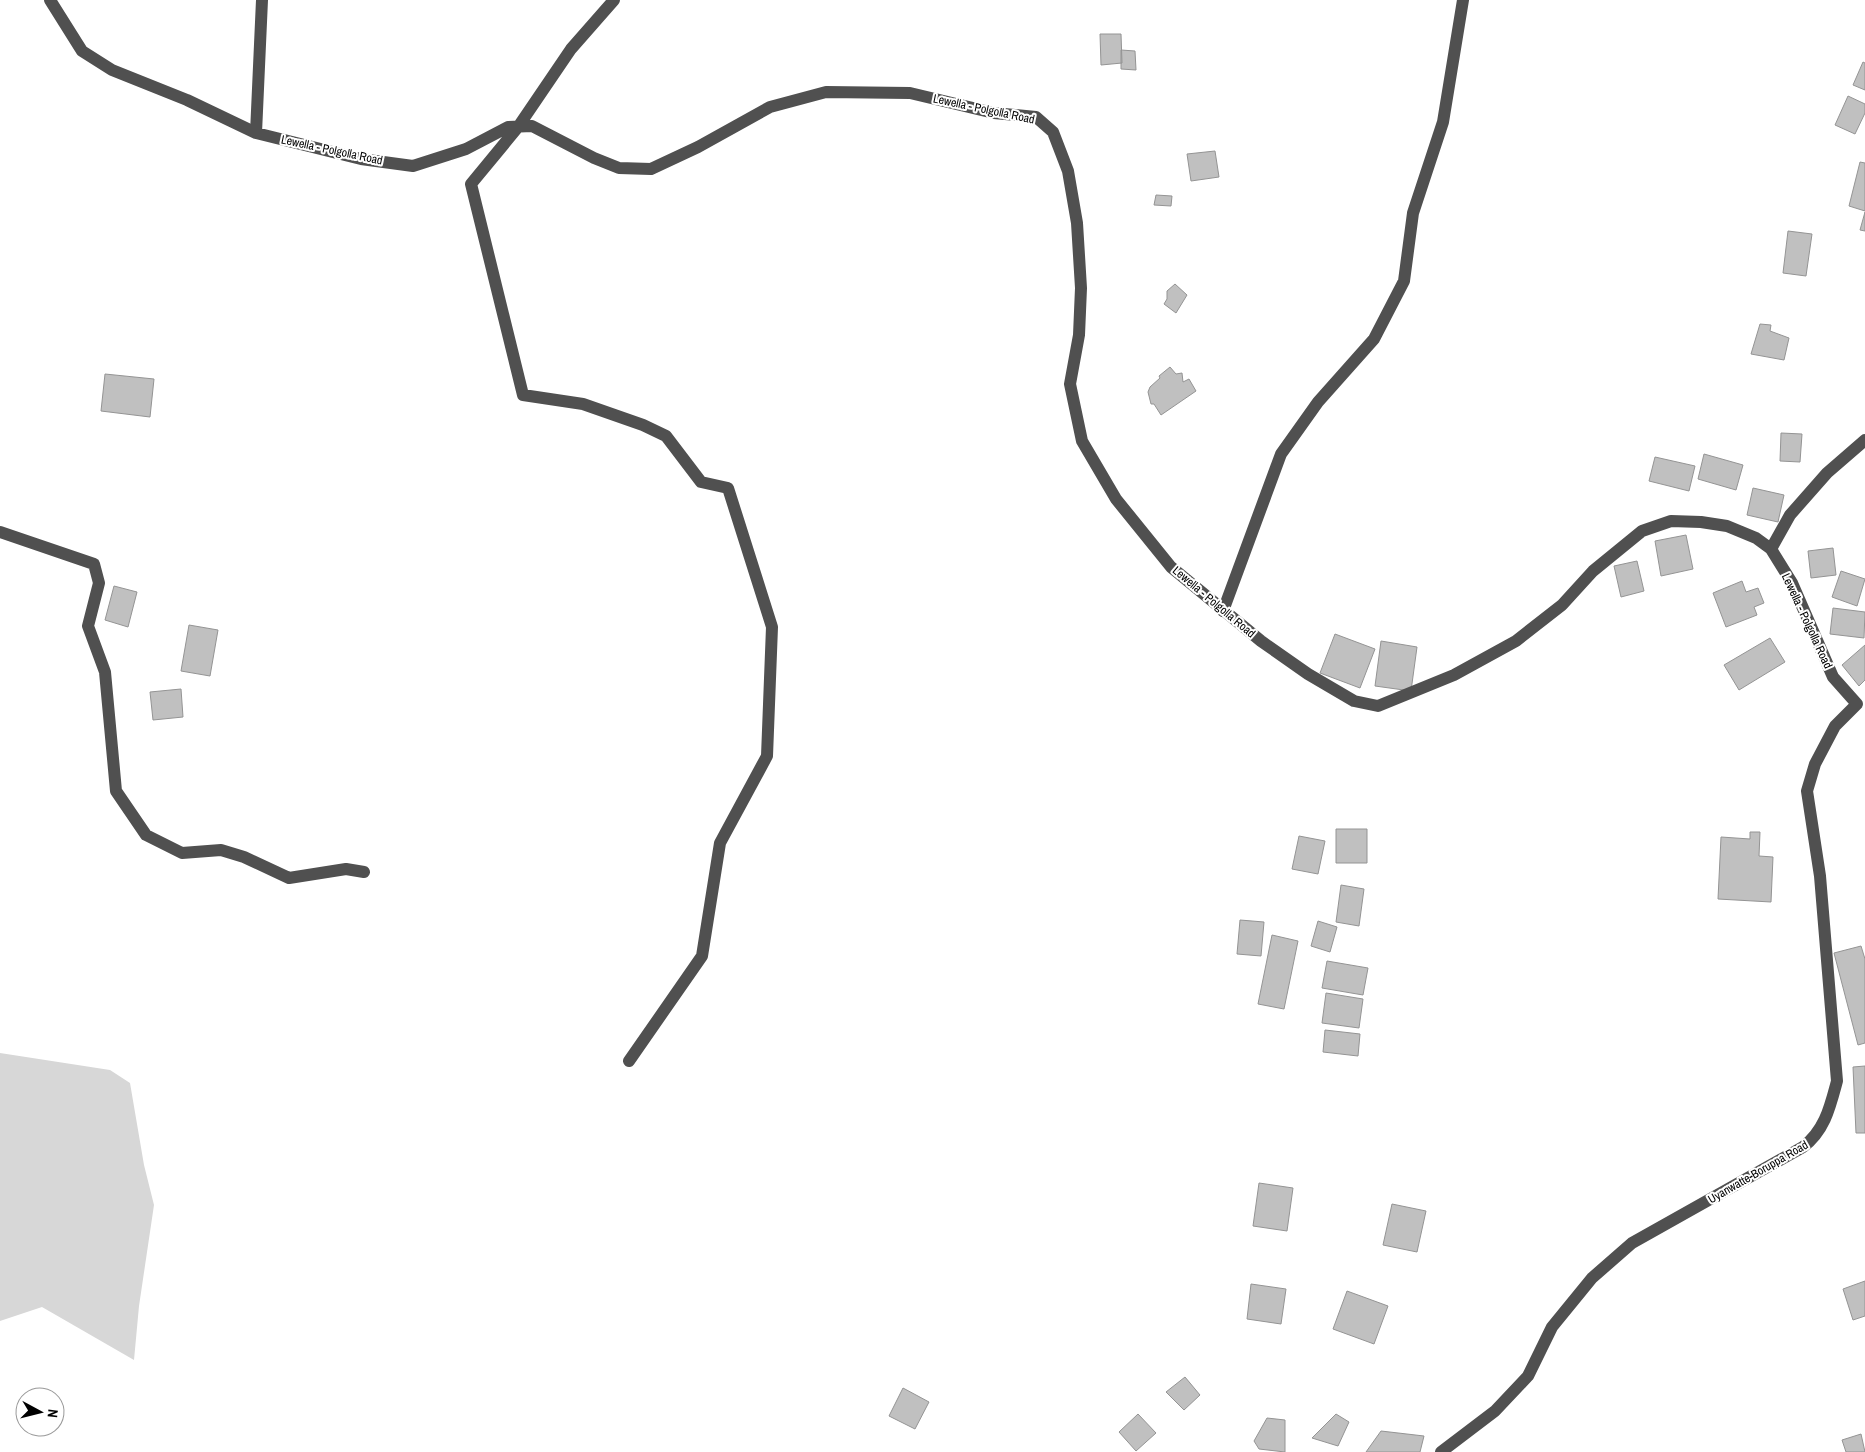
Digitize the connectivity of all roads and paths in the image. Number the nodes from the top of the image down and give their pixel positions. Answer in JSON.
{"nodes":[{"id":1,"x":50,"y":0,"type":"edge"},
{"id":2,"x":262,"y":0,"type":"edge"},
{"id":3,"x":614,"y":0,"type":"edge"},
{"id":4,"x":1463,"y":0,"type":"edge"},
{"id":5,"x":518,"y":127,"type":"junction"},
{"id":6,"x":256,"y":134,"type":"junction"},
{"id":7,"x":1865,"y":440,"type":"edge"},
{"id":8,"x":0,"y":532,"type":"edge"},
{"id":9,"x":1771,"y":549,"type":"junction"},
{"id":10,"x":1223,"y":611,"type":"junction"},
{"id":11,"x":1861,"y":703,"type":"edge"},
{"id":12,"x":364,"y":872,"type":"dead end"},
{"id":13,"x":629,"y":1061,"type":"dead end"},
{"id":14,"x":1441,"y":1452,"type":"edge"}],
"edges":[{"from":1,"to":6,"type":"street","name":"Lewella - Polgolla Road"},
{"from":2,"to":6,"type":"street"},
{"from":3,"to":5,"type":"street"},
{"from":4,"to":10,"type":"street"},
{"from":5,"to":6,"type":"street","name":"Lewella - Polgolla Road"},
{"from":5,"to":10,"type":"street","name":"Lewella - Polgolla Road"},
{"from":5,"to":13,"type":"street"},
{"from":7,"to":9,"type":"street"},
{"from":8,"to":12,"type":"street"},
{"from":9,"to":10,"type":"street","name":"Lewella - Polgolla Road"},
{"from":9,"to":11,"type":"street","name":"Lewella - Polgolla Road"},
{"from":11,"to":14,"type":"street","name":"Uyanwatte-Boruppa Road"}]}
